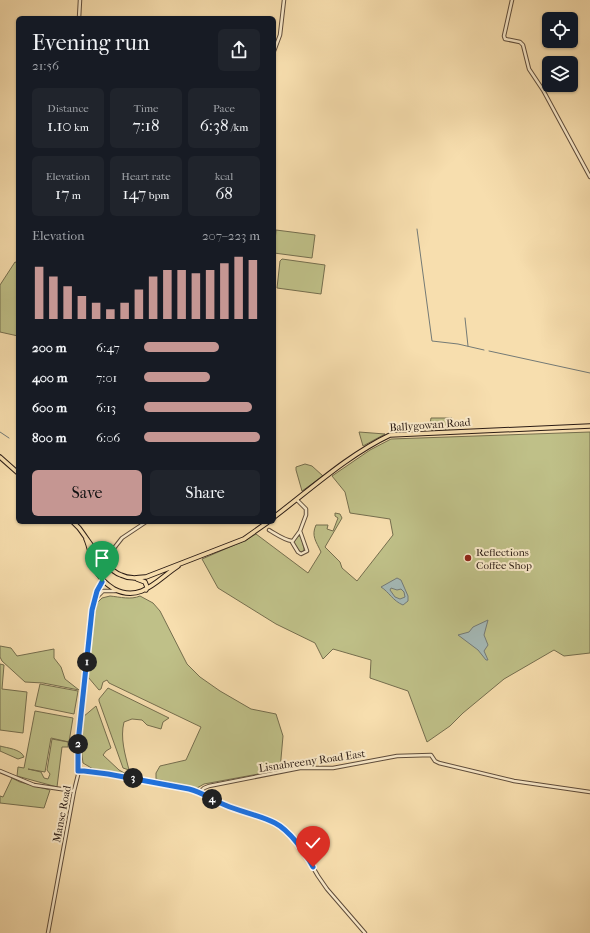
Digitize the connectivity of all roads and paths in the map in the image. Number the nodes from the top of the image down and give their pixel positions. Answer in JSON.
{"nodes":[{"id":1,"x":80,"y":0,"type":"edge"},
{"id":2,"x":284,"y":0,"type":"edge"},
{"id":3,"x":512,"y":0,"type":"edge"},
{"id":4,"x":79,"y":16,"type":"edge"},
{"id":5,"x":276,"y":46,"type":"edge"},
{"id":6,"x":590,"y":176,"type":"edge"},
{"id":7,"x":590,"y":426,"type":"edge"},
{"id":8,"x":0,"y":457,"type":"edge"},
{"id":9,"x":16,"y":471,"type":"edge"},
{"id":10,"x":297,"y":500,"type":"junction"},
{"id":11,"x":276,"y":516,"type":"edge"},
{"id":12,"x":75,"y":524,"type":"edge"},
{"id":13,"x":143,"y":524,"type":"edge"},
{"id":14,"x":265,"y":524,"type":"edge"},
{"id":15,"x":269,"y":530,"type":"dead end"},
{"id":16,"x":300,"y":532,"type":"junction"},
{"id":17,"x":84,"y":534,"type":"junction"},
{"id":18,"x":292,"y":541,"type":"junction"},
{"id":19,"x":185,"y":562,"type":"junction"},
{"id":20,"x":105,"y":563,"type":"junction"},
{"id":21,"x":99,"y":575,"type":"junction"},
{"id":22,"x":132,"y":578,"type":"junction"},
{"id":23,"x":103,"y":580,"type":"junction"},
{"id":24,"x":146,"y":590,"type":"junction"},
{"id":25,"x":120,"y":592,"type":"junction"},
{"id":26,"x":94,"y":602,"type":"junction"},
{"id":27,"x":0,"y":771,"type":"edge"},
{"id":28,"x":78,"y":771,"type":"junction"},
{"id":29,"x":74,"y":791,"type":"junction"},
{"id":30,"x":200,"y":792,"type":"junction"},
{"id":31,"x":590,"y":792,"type":"edge"},
{"id":32,"x":48,"y":933,"type":"edge"},
{"id":33,"x":365,"y":933,"type":"edge"}],
"edges":[{"from":1,"to":4,"type":"street"},
{"from":2,"to":5,"type":"street"},
{"from":3,"to":6,"type":"street"},
{"from":7,"to":10,"type":"main road","name":"Ballygowan Road"},
{"from":8,"to":9,"type":"main road"},
{"from":10,"to":11,"type":"main road","name":"Ballygowan Road"},
{"from":10,"to":16,"type":"street"},
{"from":12,"to":17,"type":"main road"},
{"from":13,"to":20,"type":"street"},
{"from":14,"to":19,"type":"main road"},
{"from":15,"to":18,"type":"street"},
{"from":16,"to":18,"type":"street"},
{"from":16,"to":18,"type":"street"},
{"from":17,"to":20,"type":"main road"},
{"from":17,"to":21,"type":"main road"},
{"from":19,"to":22,"type":"main road"},
{"from":19,"to":24,"type":"main road"},
{"from":20,"to":21,"type":"main road"},
{"from":20,"to":22,"type":"main road"},
{"from":21,"to":23,"type":"main road"},
{"from":22,"to":24,"type":"main road"},
{"from":23,"to":25,"type":"main road"},
{"from":23,"to":26,"type":"street","name":"Manse Road"},
{"from":24,"to":25,"type":"main road"},
{"from":25,"to":26,"type":"street"},
{"from":26,"to":28,"type":"street","name":"Manse Road"},
{"from":27,"to":29,"type":"street"},
{"from":28,"to":29,"type":"street","name":"Manse Road"},
{"from":28,"to":30,"type":"street"},
{"from":29,"to":32,"type":"street","name":"Manse Road"},
{"from":30,"to":31,"type":"street","name":"Lisnabreeny Road East"},
{"from":30,"to":33,"type":"street"}]}
